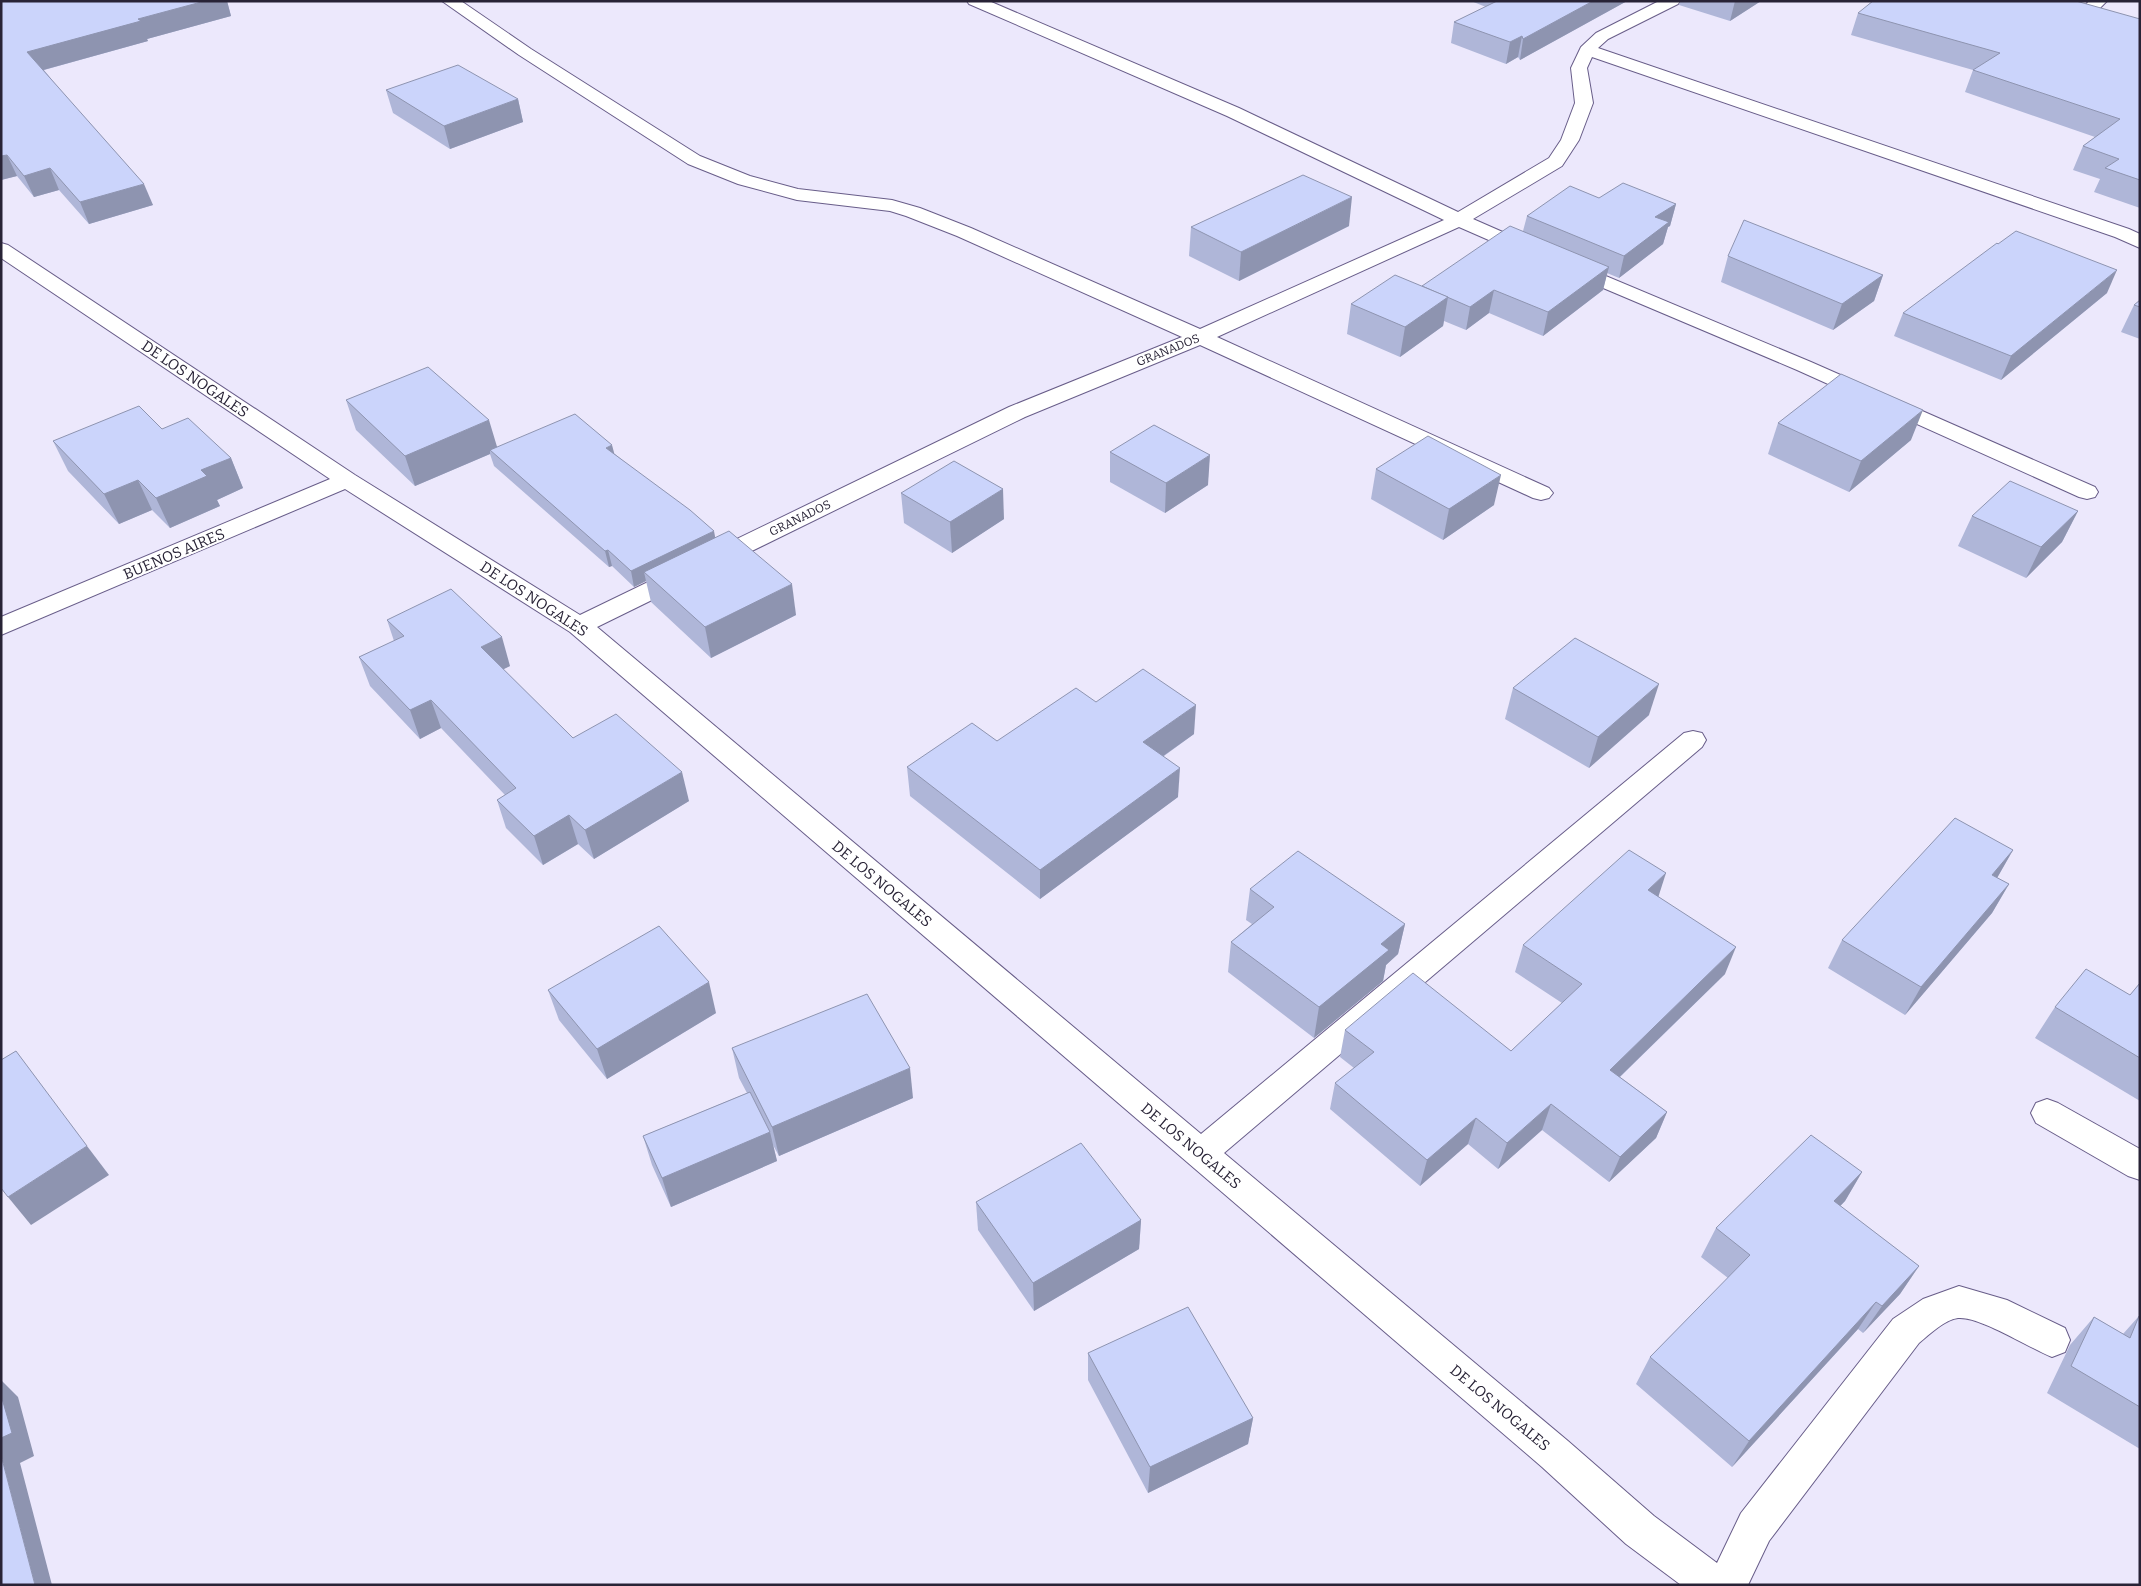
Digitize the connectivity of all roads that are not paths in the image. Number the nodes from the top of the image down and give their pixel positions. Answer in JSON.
{"nodes":[{"id":1,"x":450,"y":1,"type":"edge"},
{"id":2,"x":975,"y":1,"type":"edge"},
{"id":3,"x":1672,"y":1,"type":"edge"},
{"id":4,"x":2072,"y":7,"type":"edge"},
{"id":5,"x":2098,"y":8,"type":"edge"},
{"id":6,"x":1588,"y":50,"type":"junction"},
{"id":7,"x":1459,"y":220,"type":"junction"},
{"id":8,"x":2140,"y":242,"type":"edge"},
{"id":9,"x":1,"y":249,"type":"edge"},
{"id":10,"x":1200,"y":337,"type":"junction"},
{"id":11,"x":347,"y":480,"type":"junction"},
{"id":12,"x":2087,"y":492,"type":"dead end"},
{"id":13,"x":1541,"y":493,"type":"dead end"},
{"id":14,"x":579,"y":626,"type":"junction"},
{"id":15,"x":1,"y":627,"type":"edge"},
{"id":16,"x":1693,"y":740,"type":"dead end"},
{"id":17,"x":2048,"y":1113,"type":"dead end"},
{"id":18,"x":1200,"y":1154,"type":"junction"},
{"id":19,"x":2140,"y":1166,"type":"edge"},
{"id":20,"x":2052,"y":1340,"type":"dead end"},
{"id":21,"x":1714,"y":1585,"type":"edge"},
{"id":22,"x":1726,"y":1585,"type":"edge"}],
"edges":[{"from":1,"to":10,"type":"street"},
{"from":2,"to":7,"type":"street"},
{"from":3,"to":6,"type":"street","name":"GRANADOS"},
{"from":4,"to":5,"type":"street"},
{"from":6,"to":7,"type":"street","name":"GRANADOS"},
{"from":6,"to":8,"type":"street"},
{"from":7,"to":10,"type":"street","name":"GRANADOS"},
{"from":7,"to":12,"type":"street"},
{"from":9,"to":11,"type":"street","name":"DE LOS NOGALES"},
{"from":10,"to":13,"type":"street"},
{"from":10,"to":14,"type":"street","name":"GRANADOS"},
{"from":11,"to":14,"type":"street","name":"DE LOS NOGALES"},
{"from":11,"to":15,"type":"street","name":"BUENOS AIRES"},
{"from":14,"to":18,"type":"street","name":"DE LOS NOGALES"},
{"from":16,"to":18,"type":"street"},
{"from":17,"to":19,"type":"street"},
{"from":18,"to":21,"type":"street","name":"DE LOS NOGALES"},
{"from":20,"to":22,"type":"street"}]}
